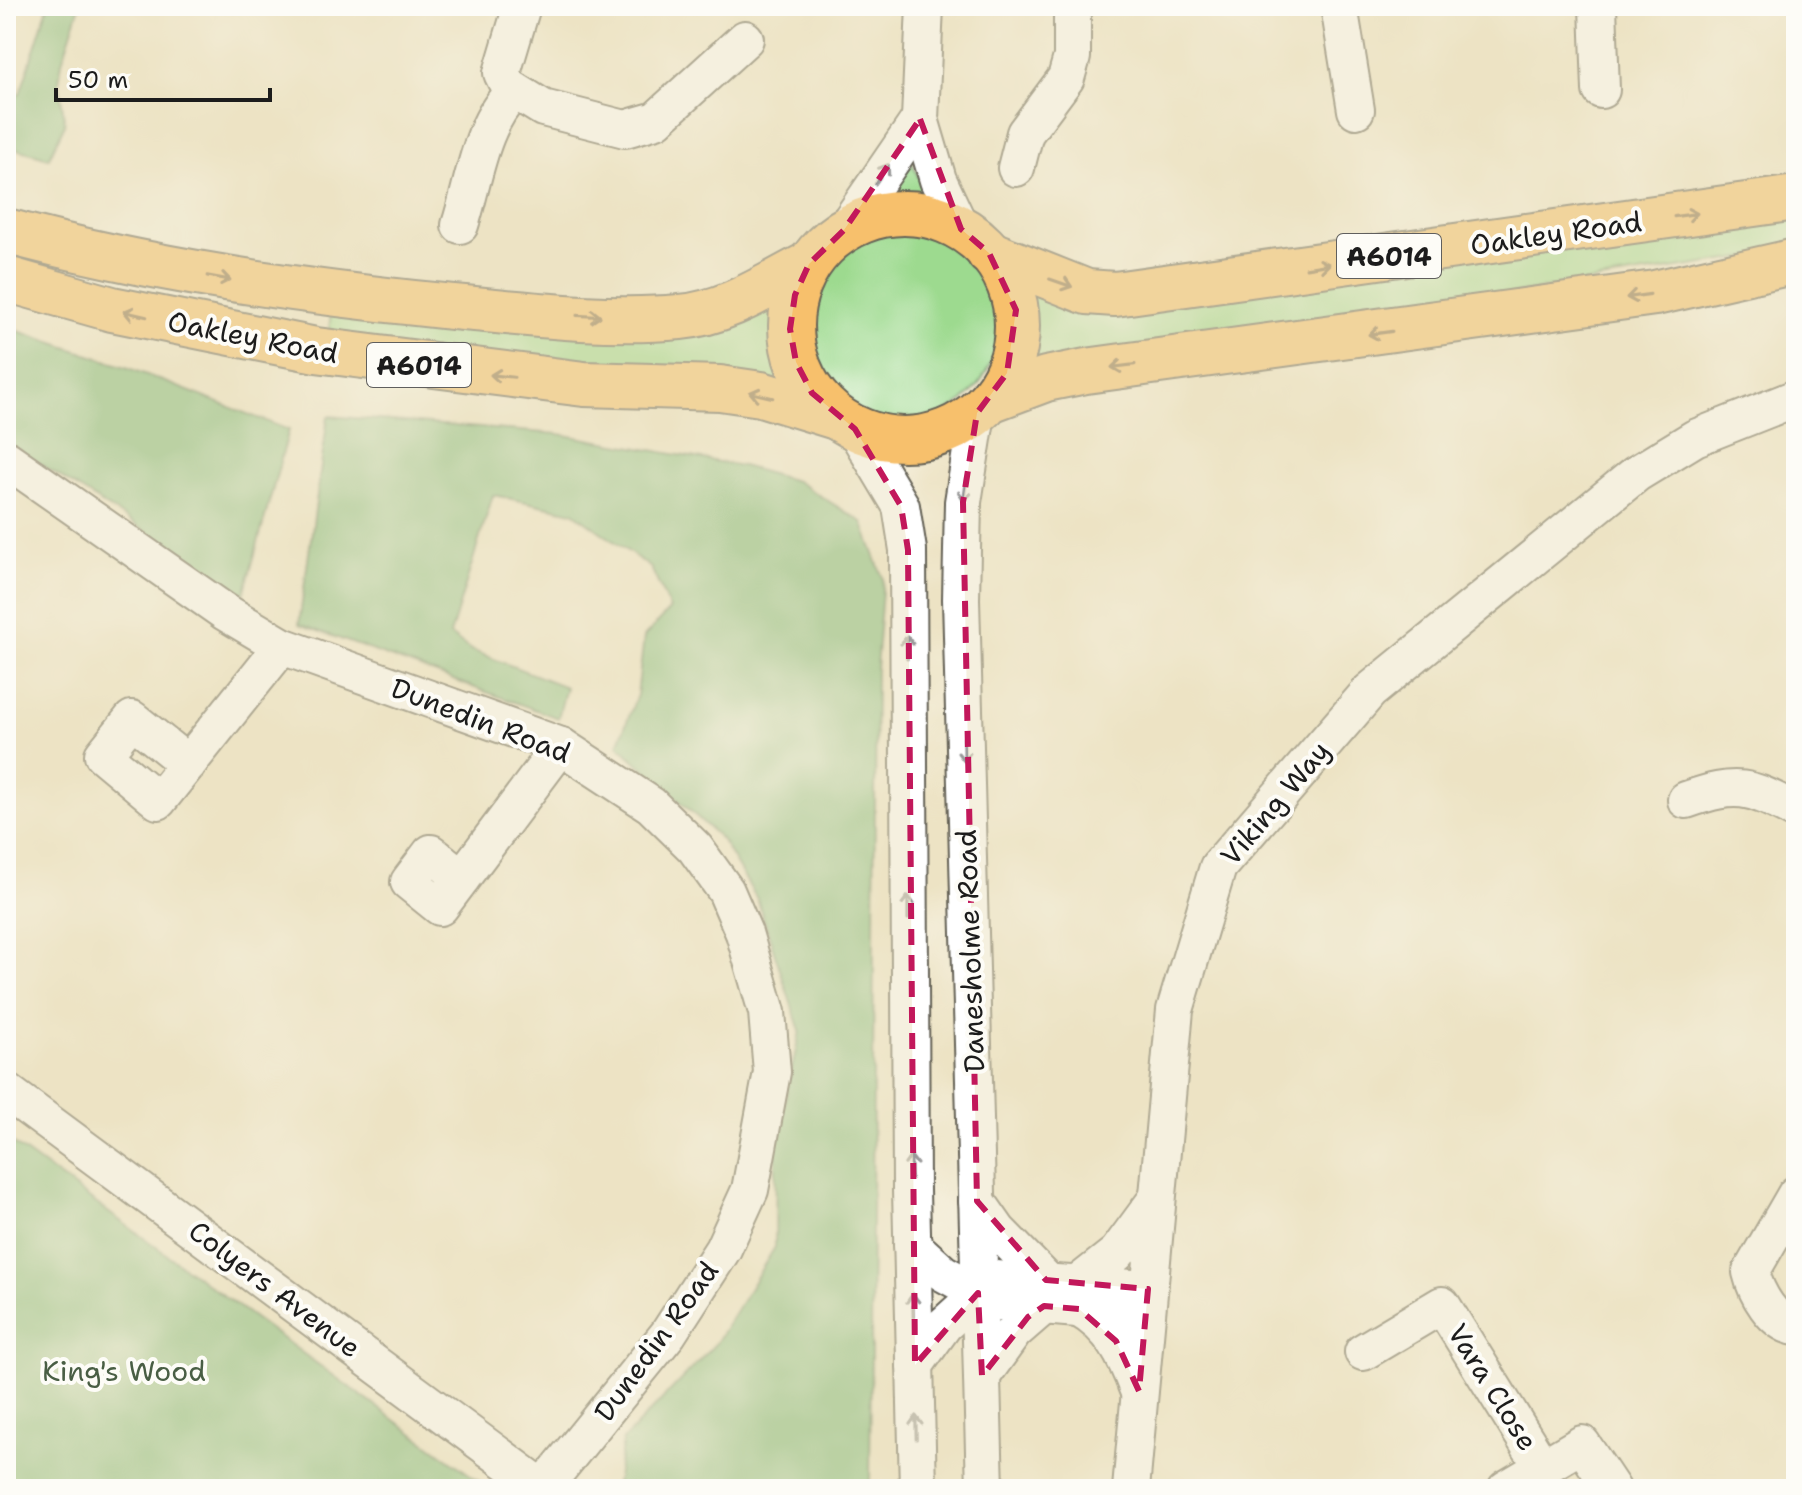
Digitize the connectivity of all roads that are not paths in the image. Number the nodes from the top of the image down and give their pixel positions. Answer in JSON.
{"nodes":[{"id":1,"x":522,"y":6,"type":"edge"},
{"id":2,"x":925,"y":6,"type":"edge"},
{"id":3,"x":1072,"y":6,"type":"edge"},
{"id":4,"x":1339,"y":6,"type":"edge"},
{"id":5,"x":1598,"y":6,"type":"edge"},
{"id":6,"x":745,"y":39,"type":"dead end"},
{"id":7,"x":1601,"y":90,"type":"dead end"},
{"id":8,"x":515,"y":91,"type":"junction"},
{"id":9,"x":1356,"y":110,"type":"dead end"},
{"id":10,"x":920,"y":119,"type":"junction"},
{"id":11,"x":1016,"y":168,"type":"dead end"},
{"id":12,"x":1796,"y":198,"type":"edge"},
{"id":13,"x":460,"y":225,"type":"dead end"},
{"id":14,"x":844,"y":230,"type":"junction"},
{"id":15,"x":6,"y":231,"type":"edge"},
{"id":16,"x":975,"y":241,"type":"junction"},
{"id":17,"x":1796,"y":261,"type":"edge"},
{"id":18,"x":809,"y":264,"type":"junction"},
{"id":19,"x":6,"y":279,"type":"edge"},
{"id":20,"x":1796,"y":398,"type":"edge"},
{"id":21,"x":983,"y":407,"type":"junction"},
{"id":22,"x":845,"y":423,"type":"junction"},
{"id":23,"x":6,"y":459,"type":"edge"},
{"id":24,"x":282,"y":646,"type":"junction"},
{"id":25,"x":561,"y":746,"type":"junction"},
{"id":26,"x":188,"y":764,"type":"dead end"},
{"id":27,"x":1686,"y":800,"type":"dead end"},
{"id":28,"x":1796,"y":811,"type":"edge"},
{"id":29,"x":462,"y":878,"type":"dead end"},
{"id":30,"x":6,"y":1091,"type":"edge"},
{"id":31,"x":1796,"y":1194,"type":"edge"},
{"id":32,"x":1157,"y":1199,"type":"junction"},
{"id":33,"x":977,"y":1201,"type":"junction"},
{"id":34,"x":1788,"y":1231,"type":"edge"},
{"id":35,"x":912,"y":1245,"type":"junction"},
{"id":36,"x":978,"y":1293,"type":"junction"},
{"id":37,"x":1062,"y":1295,"type":"junction"},
{"id":38,"x":1147,"y":1302,"type":"junction"},
{"id":39,"x":1796,"y":1327,"type":"edge"},
{"id":40,"x":1363,"y":1352,"type":"dead end"},
{"id":41,"x":915,"y":1365,"type":"junction"},
{"id":42,"x":982,"y":1376,"type":"junction"},
{"id":43,"x":1139,"y":1391,"type":"junction"},
{"id":44,"x":1542,"y":1466,"type":"junction"},
{"id":45,"x":543,"y":1489,"type":"edge"},
{"id":46,"x":918,"y":1489,"type":"edge"},
{"id":47,"x":985,"y":1489,"type":"edge"},
{"id":48,"x":1131,"y":1489,"type":"edge"},
{"id":49,"x":1506,"y":1489,"type":"edge"},
{"id":50,"x":1612,"y":1489,"type":"edge"}],
"edges":[{"from":1,"to":8,"type":"street"},
{"from":2,"to":10,"type":"street"},
{"from":3,"to":11,"type":"street"},
{"from":4,"to":9,"type":"street"},
{"from":5,"to":7,"type":"street"},
{"from":6,"to":8,"type":"street"},
{"from":8,"to":13,"type":"street"},
{"from":14,"to":10,"type":"street","one_way":true},
{"from":10,"to":16,"type":"street"},
{"from":16,"to":12,"type":"main road","name":"Oakley Road","number":"A6014","one_way":true},
{"from":14,"to":16,"type":"main road"},
{"from":14,"to":18,"type":"main road"},
{"from":15,"to":18,"type":"main road","name":"Oakley Road","number":"A6014","one_way":true},
{"from":16,"to":21,"type":"main road"},
{"from":17,"to":21,"type":"main road","one_way":true},
{"from":18,"to":22,"type":"main road"},
{"from":22,"to":19,"type":"main road","name":"Oakley Road","number":"A6014","one_way":true},
{"from":20,"to":32,"type":"street","name":"Viking Way"},
{"from":21,"to":22,"type":"main road"},
{"from":21,"to":33,"type":"street","name":"Danesholme Road","one_way":true},
{"from":35,"to":22,"type":"street","name":"Danesholme Road","one_way":true},
{"from":23,"to":24,"type":"street","name":"Dunedin Road"},
{"from":24,"to":25,"type":"street","name":"Dunedin Road"},
{"from":24,"to":26,"type":"street"},
{"from":25,"to":29,"type":"street"},
{"from":25,"to":45,"type":"street","name":"Dunedin Road"},
{"from":27,"to":28,"type":"street"},
{"from":30,"to":45,"type":"street","name":"Colyers Avenue"},
{"from":31,"to":34,"type":"street"},
{"from":32,"to":37,"type":"street"},
{"from":32,"to":38,"type":"street","name":"Viking Way"},
{"from":33,"to":36,"type":"street","name":"Danesholme Road"},
{"from":33,"to":37,"type":"street"},
{"from":34,"to":39,"type":"street"},
{"from":35,"to":36,"type":"street"},
{"from":41,"to":35,"type":"street","name":"Danesholme Road","one_way":true},
{"from":36,"to":37,"type":"street"},
{"from":36,"to":41,"type":"street"},
{"from":36,"to":42,"type":"street","name":"Danesholme Road"},
{"from":37,"to":38,"type":"street"},
{"from":37,"to":42,"type":"street"},
{"from":37,"to":43,"type":"street"},
{"from":38,"to":43,"type":"street","name":"Viking Way"},
{"from":40,"to":44,"type":"street","name":"Vara Close"},
{"from":46,"to":41,"type":"street","name":"Danesholme Road","one_way":true},
{"from":42,"to":47,"type":"street","name":"Danesholme Road"},
{"from":43,"to":48,"type":"street","name":"Viking Way"},
{"from":44,"to":49,"type":"street","name":"Vara Close"},
{"from":44,"to":50,"type":"street","name":"Vara Close"}]}
